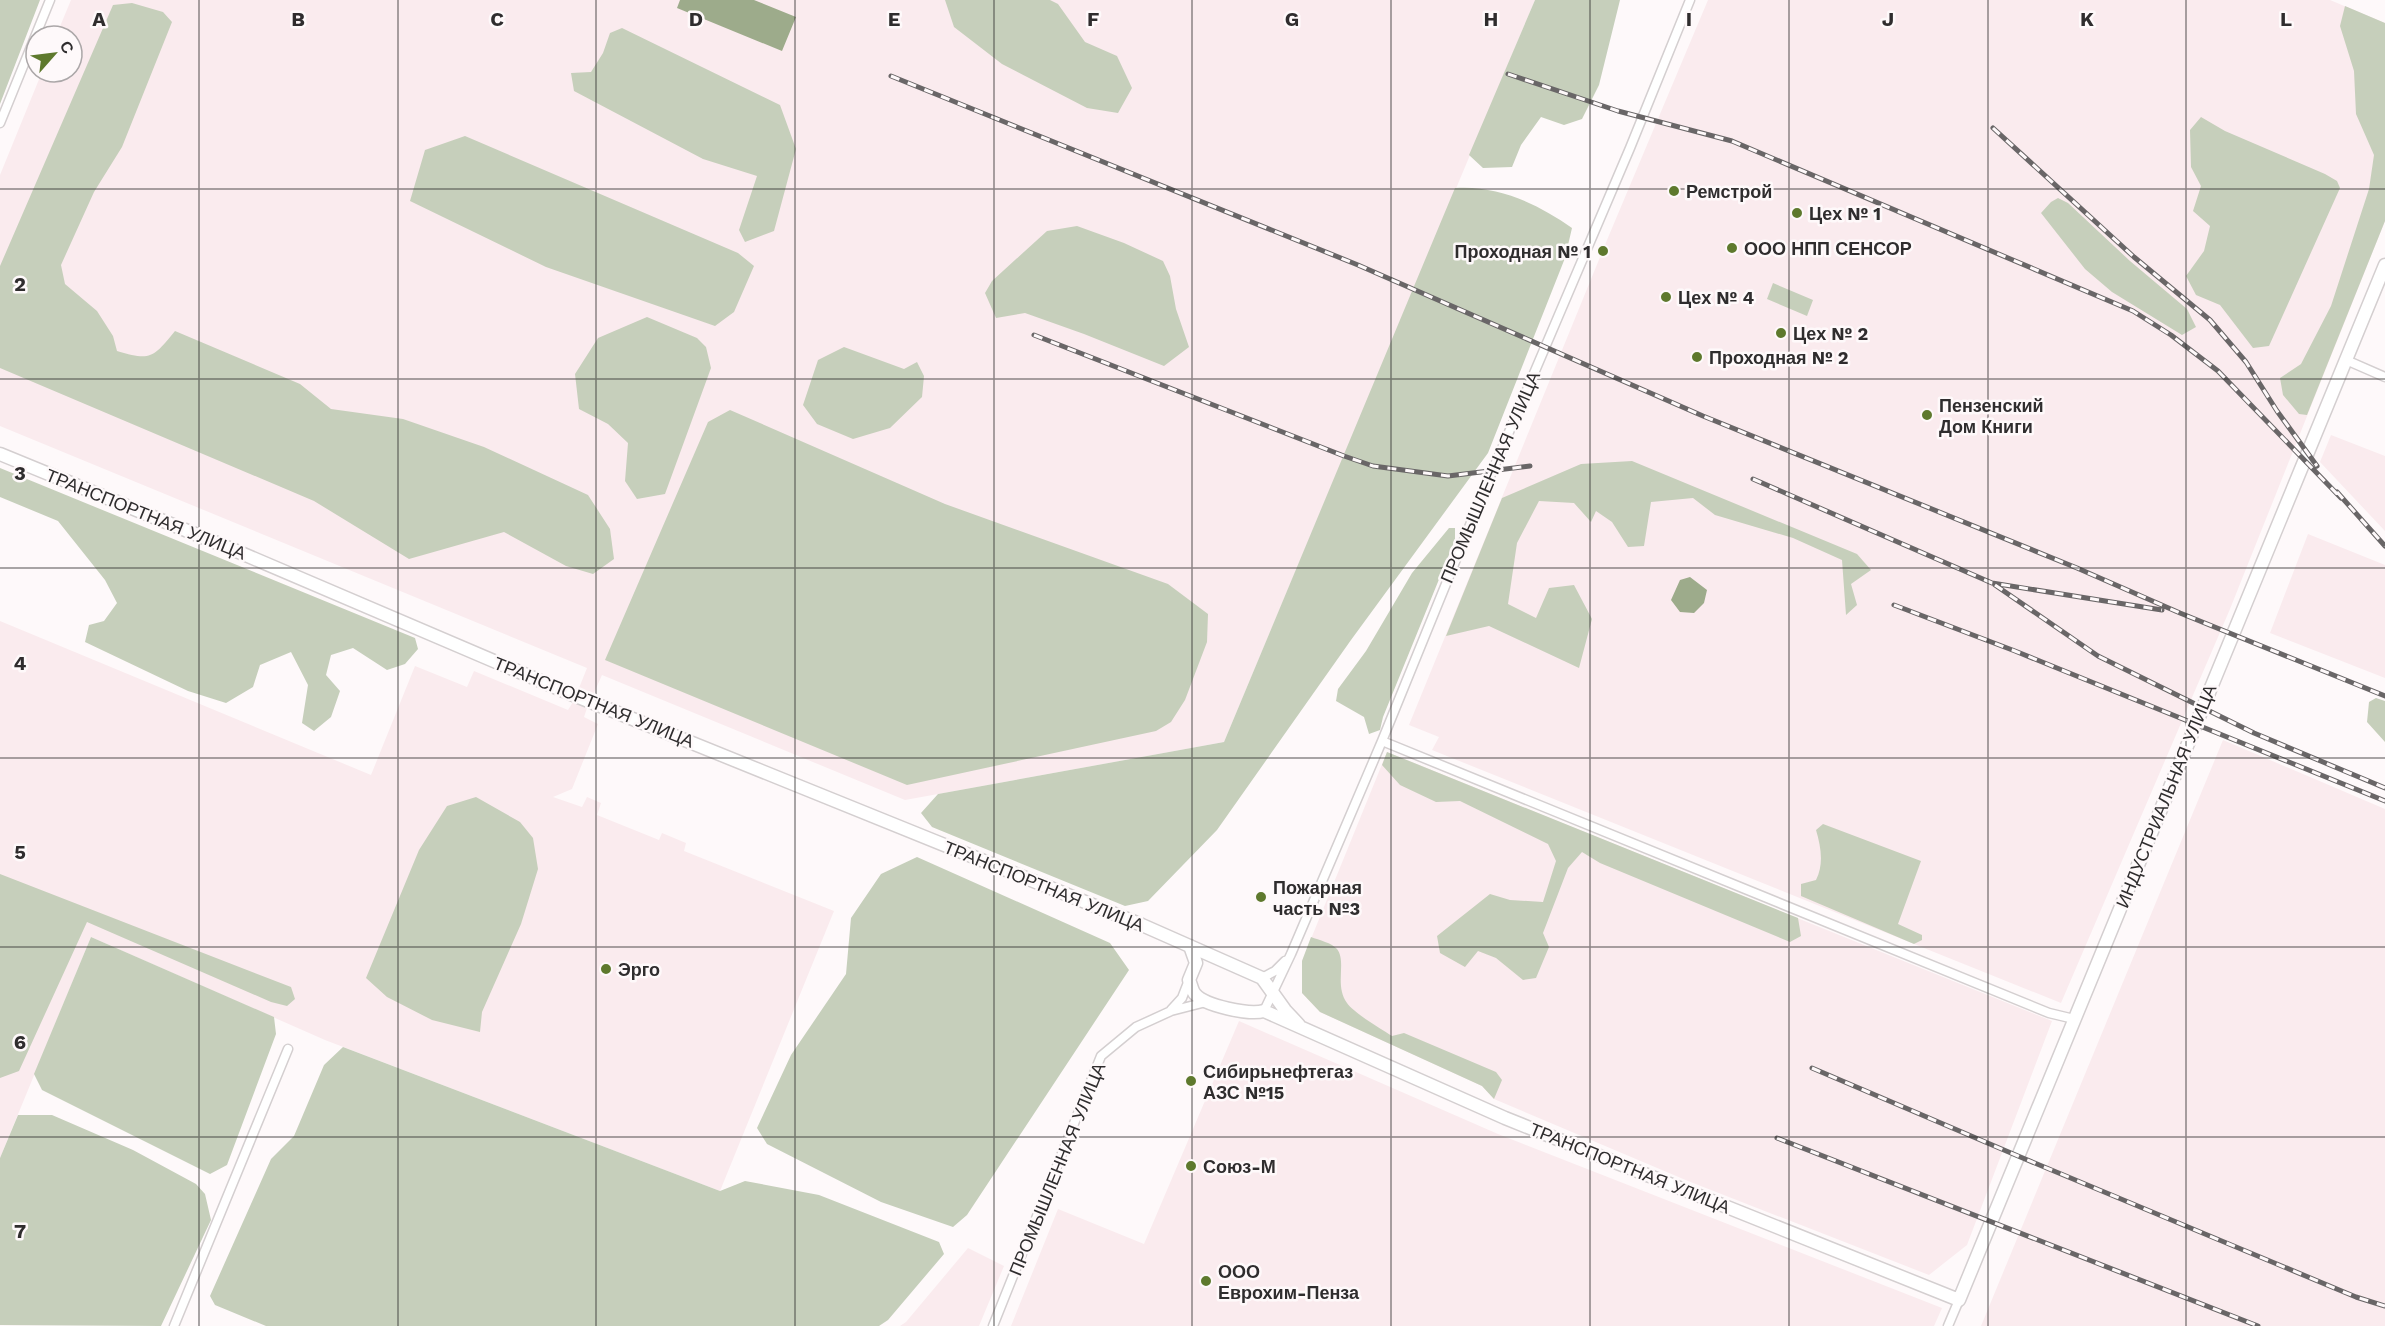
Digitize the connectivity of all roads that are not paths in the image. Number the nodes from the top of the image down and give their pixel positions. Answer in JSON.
{"nodes":[{"id":1,"x":50,"y":0,"type":"edge"},
{"id":2,"x":1690,"y":0,"type":"edge"},
{"id":3,"x":0,"y":123,"type":"edge"},
{"id":4,"x":2385,"y":265,"type":"edge"},
{"id":5,"x":2346,"y":360,"type":"junction"},
{"id":6,"x":2385,"y":377,"type":"edge"},
{"id":7,"x":0,"y":454,"type":"edge"},
{"id":8,"x":1382,"y":741,"type":"junction"},
{"id":9,"x":1190,"y":946,"type":"junction"},
{"id":10,"x":1291,"y":954,"type":"junction"},
{"id":11,"x":1212,"y":956,"type":"junction"},
{"id":12,"x":1196,"y":963,"type":"junction"},
{"id":13,"x":1262,"y":978,"type":"junction"},
{"id":14,"x":1189,"y":980,"type":"junction"},
{"id":15,"x":1273,"y":992,"type":"junction"},
{"id":16,"x":1206,"y":1002,"type":"junction"},
{"id":17,"x":1171,"y":1011,"type":"junction"},
{"id":18,"x":1264,"y":1011,"type":"junction"},
{"id":19,"x":2074,"y":1019,"type":"junction"},
{"id":20,"x":1304,"y":1030,"type":"junction"},
{"id":21,"x":288,"y":1049,"type":"dead end"},
{"id":22,"x":1959,"y":1300,"type":"junction"},
{"id":23,"x":174,"y":1326,"type":"edge"},
{"id":24,"x":993,"y":1326,"type":"edge"},
{"id":25,"x":1948,"y":1326,"type":"edge"}],
"edges":[{"from":1,"to":3,"type":"street"},
{"from":2,"to":8,"type":"street","name":"ПРОМЫШЛЕННАЯ УЛИЦА"},
{"from":4,"to":5,"type":"street","name":"ИНДУСТРИАЛЬНАЯ УЛИЦА"},
{"from":5,"to":6,"type":"street"},
{"from":5,"to":19,"type":"street","name":"ИНДУСТРИАЛЬНАЯ УЛИЦА"},
{"from":7,"to":9,"type":"street","name":"ТРАНСПОРТНАЯ УЛИЦА"},
{"from":8,"to":10,"type":"street","name":"ПРОМЫШЛЕННАЯ УЛИЦА"},
{"from":8,"to":19,"type":"street"},
{"from":9,"to":11,"type":"street","name":"ТРАНСПОРТНАЯ УЛИЦА"},
{"from":9,"to":12,"type":"street"},
{"from":10,"to":13,"type":"street"},
{"from":10,"to":15,"type":"street","name":"ПРОМЫШЛЕННАЯ УЛИЦА"},
{"from":11,"to":12,"type":"street"},
{"from":11,"to":13,"type":"street","name":"ТРАНСПОРТНАЯ УЛИЦА"},
{"from":12,"to":14,"type":"street"},
{"from":13,"to":15,"type":"street"},
{"from":14,"to":16,"type":"street"},
{"from":14,"to":17,"type":"street"},
{"from":15,"to":18,"type":"street","name":"ПРОМЫШЛЕННАЯ УЛИЦА"},
{"from":15,"to":20,"type":"street"},
{"from":16,"to":17,"type":"street","name":"ПРОМЫШЛЕННАЯ УЛИЦА"},
{"from":16,"to":18,"type":"street"},
{"from":17,"to":24,"type":"street","name":"ПРОМЫШЛЕННАЯ УЛИЦА"},
{"from":18,"to":20,"type":"street","name":"ТРАНСПОРТНАЯ УЛИЦА"},
{"from":19,"to":22,"type":"street","name":"ИНДУСТРИАЛЬНАЯ УЛИЦА"},
{"from":20,"to":22,"type":"street","name":"ТРАНСПОРТНАЯ УЛИЦА"},
{"from":21,"to":23,"type":"street"},
{"from":22,"to":25,"type":"street","name":"ИНДУСТРИАЛЬНАЯ УЛИЦА"}]}
